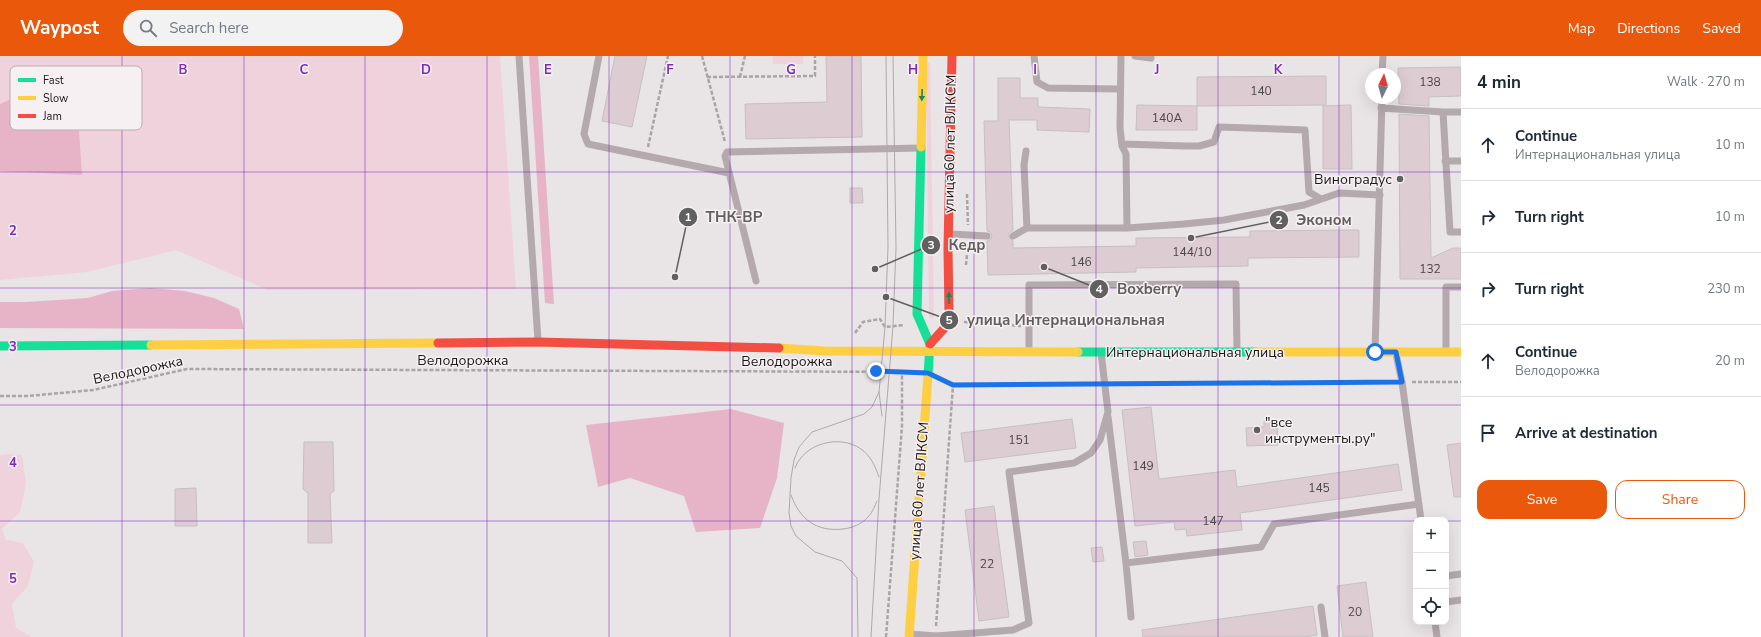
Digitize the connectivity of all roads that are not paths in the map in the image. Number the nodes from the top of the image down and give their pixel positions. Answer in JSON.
{"nodes":[{"id":1,"x":519,"y":56,"type":"edge"},
{"id":2,"x":599,"y":56,"type":"edge"},
{"id":3,"x":923,"y":56,"type":"edge"},
{"id":4,"x":952,"y":56,"type":"edge"},
{"id":5,"x":1034,"y":56,"type":"edge"},
{"id":6,"x":1121,"y":56,"type":"edge"},
{"id":7,"x":1135,"y":56,"type":"edge"},
{"id":8,"x":1383,"y":56,"type":"edge"},
{"id":9,"x":1151,"y":58,"type":"dead end"},
{"id":10,"x":1382,"y":68,"type":"edge"},
{"id":11,"x":1120,"y":89,"type":"junction"},
{"id":12,"x":1382,"y":104,"type":"edge"},
{"id":13,"x":1382,"y":108,"type":"junction"},
{"id":14,"x":1443,"y":112,"type":"junction"},
{"id":15,"x":1461,"y":112,"type":"edge"},
{"id":16,"x":1122,"y":144,"type":"junction"},
{"id":17,"x":921,"y":148,"type":"junction"},
{"id":18,"x":1026,"y":151,"type":"dead end"},
{"id":19,"x":1445,"y":161,"type":"junction"},
{"id":20,"x":1461,"y":161,"type":"edge"},
{"id":21,"x":729,"y":173,"type":"junction"},
{"id":22,"x":1380,"y":194,"type":"junction"},
{"id":23,"x":1321,"y":199,"type":"junction"},
{"id":24,"x":1026,"y":228,"type":"junction"},
{"id":25,"x":1127,"y":228,"type":"junction"},
{"id":26,"x":1461,"y":232,"type":"edge"},
{"id":27,"x":948,"y":234,"type":"junction"},
{"id":28,"x":987,"y":236,"type":"dead end"},
{"id":29,"x":1013,"y":236,"type":"dead end"},
{"id":30,"x":756,"y":281,"type":"dead end"},
{"id":31,"x":1461,"y":287,"type":"edge"},
{"id":32,"x":538,"y":342,"type":"junction"},
{"id":33,"x":0,"y":346,"type":"edge"},
{"id":34,"x":930,"y":348,"type":"junction"},
{"id":35,"x":1029,"y":352,"type":"junction"},
{"id":36,"x":1101,"y":352,"type":"junction"},
{"id":37,"x":1375,"y":352,"type":"junction"},
{"id":38,"x":1396,"y":352,"type":"junction"},
{"id":39,"x":1446,"y":352,"type":"junction"},
{"id":40,"x":1461,"y":352,"type":"edge"},
{"id":41,"x":1237,"y":353,"type":"junction"},
{"id":42,"x":1108,"y":412,"type":"junction"},
{"id":43,"x":1419,"y":504,"type":"junction"},
{"id":44,"x":1421,"y":517,"type":"edge"},
{"id":45,"x":1126,"y":563,"type":"junction"},
{"id":46,"x":1461,"y":574,"type":"edge"},
{"id":47,"x":1449,"y":576,"type":"edge"},
{"id":48,"x":1461,"y":600,"type":"edge"},
{"id":49,"x":1449,"y":602,"type":"edge"},
{"id":50,"x":1321,"y":607,"type":"dead end"},
{"id":51,"x":1131,"y":618,"type":"dead end"},
{"id":52,"x":1435,"y":625,"type":"edge"},
{"id":53,"x":909,"y":635,"type":"edge"},
{"id":54,"x":1325,"y":637,"type":"edge"},
{"id":55,"x":1437,"y":637,"type":"edge"}],
"edges":[{"from":1,"to":32,"type":"lane"},
{"from":2,"to":21,"type":"lane"},
{"from":3,"to":17,"type":"main road","name":"улица 60 лет ВЛКСМ","one_way":true},
{"from":4,"to":27,"type":"main road","name":"улица 60 лет ВЛКСМ"},
{"from":5,"to":11,"type":"lane"},
{"from":6,"to":11,"type":"lane"},
{"from":7,"to":9,"type":"lane"},
{"from":8,"to":10,"type":"lane"},
{"from":11,"to":16,"type":"lane"},
{"from":12,"to":13,"type":"lane"},
{"from":13,"to":14,"type":"lane"},
{"from":13,"to":22,"type":"lane"},
{"from":14,"to":15,"type":"lane"},
{"from":14,"to":19,"type":"lane"},
{"from":16,"to":23,"type":"lane"},
{"from":16,"to":25,"type":"lane"},
{"from":17,"to":21,"type":"lane"},
{"from":17,"to":34,"type":"main road","name":"улица 60 лет ВЛКСМ"},
{"from":18,"to":24,"type":"lane"},
{"from":19,"to":20,"type":"lane"},
{"from":19,"to":26,"type":"lane"},
{"from":21,"to":30,"type":"lane"},
{"from":22,"to":23,"type":"lane"},
{"from":22,"to":37,"type":"lane"},
{"from":23,"to":25,"type":"lane"},
{"from":24,"to":25,"type":"lane"},
{"from":24,"to":29,"type":"lane"},
{"from":27,"to":28,"type":"lane"},
{"from":34,"to":27,"type":"main road","name":"улица 60 лет ВЛКСМ","one_way":true},
{"from":31,"to":39,"type":"lane"},
{"from":32,"to":33,"type":"main road","name":"Интернациональная улица"},
{"from":32,"to":34,"type":"main road","name":"Интернациональная улица"},
{"from":34,"to":35,"type":"main road","name":"Интернациональная улица"},
{"from":34,"to":53,"type":"main road","name":"улица 60 лет ВЛКСМ"},
{"from":35,"to":36,"type":"main road","name":"Интернациональная улица"},
{"from":35,"to":41,"type":"lane"},
{"from":36,"to":41,"type":"main road","name":"Интернациональная улица"},
{"from":36,"to":42,"type":"lane"},
{"from":37,"to":38,"type":"main road","name":"Интернациональная улица"},
{"from":37,"to":41,"type":"main road","name":"Интернациональная улица"},
{"from":38,"to":39,"type":"main road","name":"Интернациональная улица"},
{"from":38,"to":43,"type":"lane"},
{"from":39,"to":40,"type":"main road","name":"Интернациональная улица"},
{"from":42,"to":45,"type":"lane"},
{"from":42,"to":53,"type":"lane"},
{"from":43,"to":44,"type":"lane"},
{"from":43,"to":45,"type":"lane"},
{"from":45,"to":51,"type":"lane"},
{"from":46,"to":47,"type":"lane"},
{"from":48,"to":49,"type":"lane"},
{"from":50,"to":54,"type":"lane"},
{"from":52,"to":55,"type":"lane"}]}
